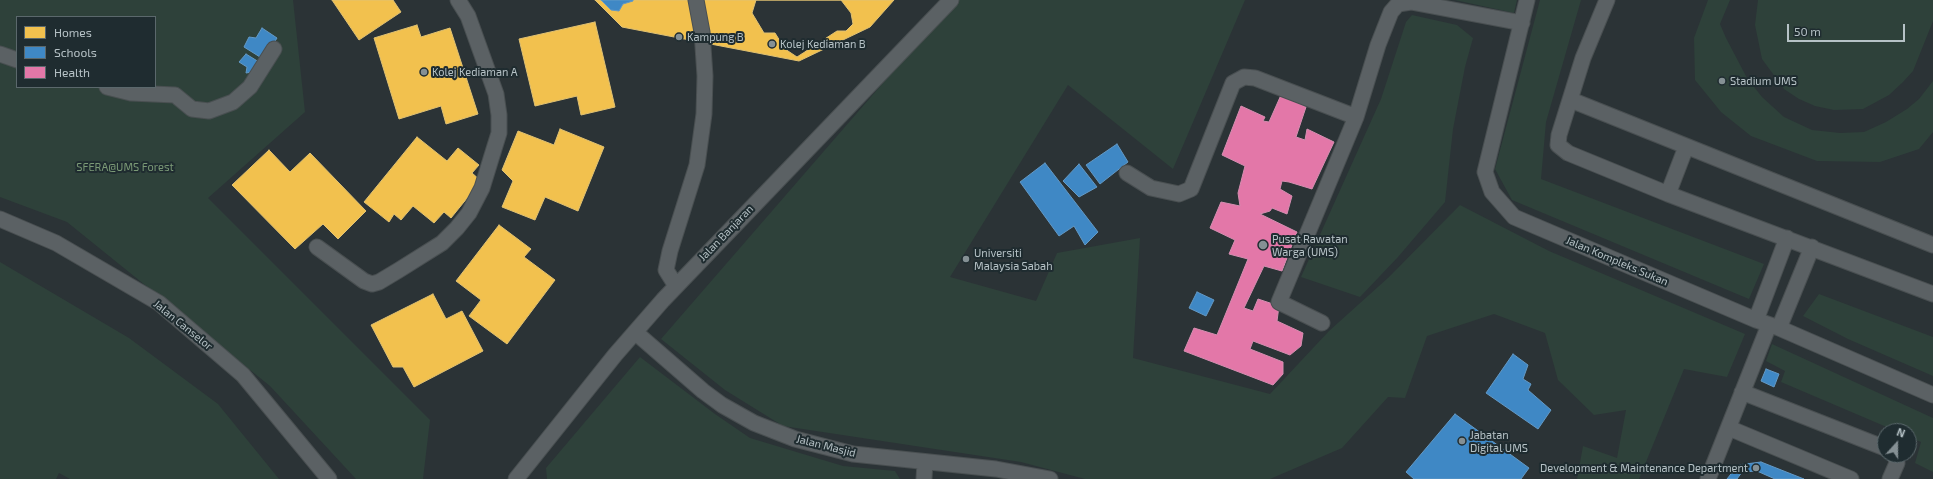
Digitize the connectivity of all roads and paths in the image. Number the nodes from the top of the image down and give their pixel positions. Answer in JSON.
{"nodes":[{"id":1,"x":458,"y":0,"type":"edge"},
{"id":2,"x":696,"y":0,"type":"edge"},
{"id":3,"x":951,"y":0,"type":"edge"},
{"id":4,"x":1527,"y":0,"type":"edge"},
{"id":5,"x":1607,"y":0,"type":"edge"},
{"id":6,"x":1522,"y":24,"type":"junction"},
{"id":7,"x":274,"y":49,"type":"dead end"},
{"id":8,"x":0,"y":54,"type":"edge"},
{"id":9,"x":16,"y":60,"type":"edge"},
{"id":10,"x":111,"y":88,"type":"edge"},
{"id":11,"x":1571,"y":100,"type":"junction"},
{"id":12,"x":1356,"y":117,"type":"junction"},
{"id":13,"x":1686,"y":147,"type":"junction"},
{"id":14,"x":1127,"y":173,"type":"dead end"},
{"id":15,"x":1668,"y":194,"type":"junction"},
{"id":16,"x":0,"y":219,"type":"edge"},
{"id":17,"x":1787,"y":238,"type":"junction"},
{"id":18,"x":1933,"y":246,"type":"edge"},
{"id":19,"x":317,"y":247,"type":"dead end"},
{"id":20,"x":1812,"y":247,"type":"junction"},
{"id":21,"x":676,"y":286,"type":"junction"},
{"id":22,"x":1932,"y":292,"type":"edge"},
{"id":23,"x":1322,"y":323,"type":"dead end"},
{"id":24,"x":1768,"y":324,"type":"junction"},
{"id":25,"x":635,"y":332,"type":"junction"},
{"id":26,"x":1742,"y":392,"type":"junction"},
{"id":27,"x":1933,"y":395,"type":"edge"},
{"id":28,"x":1729,"y":428,"type":"junction"},
{"id":29,"x":1877,"y":445,"type":"edge"},
{"id":30,"x":925,"y":462,"type":"junction"},
{"id":31,"x":1897,"y":463,"type":"edge"},
{"id":32,"x":329,"y":479,"type":"edge"},
{"id":33,"x":516,"y":479,"type":"edge"},
{"id":34,"x":924,"y":479,"type":"edge"},
{"id":35,"x":1050,"y":479,"type":"edge"},
{"id":36,"x":1708,"y":479,"type":"edge"},
{"id":37,"x":1851,"y":479,"type":"edge"},
{"id":38,"x":1890,"y":479,"type":"edge"}],
"edges":[{"from":1,"to":19,"type":"street"},
{"from":2,"to":21,"type":"street"},
{"from":3,"to":21,"type":"street","name":"Jalan Banjaran"},
{"from":4,"to":6,"type":"street","name":"Jalan Kompleks Sukan"},
{"from":5,"to":11,"type":"street"},
{"from":6,"to":12,"type":"street"},
{"from":6,"to":24,"type":"street","name":"Jalan Kompleks Sukan"},
{"from":7,"to":10,"type":"street"},
{"from":8,"to":9,"type":"street"},
{"from":11,"to":13,"type":"street"},
{"from":11,"to":15,"type":"street"},
{"from":12,"to":14,"type":"street"},
{"from":12,"to":23,"type":"street"},
{"from":13,"to":15,"type":"street"},
{"from":13,"to":18,"type":"street"},
{"from":15,"to":17,"type":"street"},
{"from":16,"to":32,"type":"street","name":"Jalan Canselor"},
{"from":17,"to":20,"type":"street"},
{"from":17,"to":24,"type":"street"},
{"from":20,"to":22,"type":"street"},
{"from":20,"to":24,"type":"street"},
{"from":21,"to":25,"type":"street","name":"Jalan Banjaran"},
{"from":24,"to":26,"type":"street"},
{"from":24,"to":27,"type":"street","name":"Jalan Kompleks Sukan"},
{"from":25,"to":30,"type":"street","name":"Jalan Masjid"},
{"from":25,"to":33,"type":"street","name":"Jalan Banjaran"},
{"from":26,"to":28,"type":"street"},
{"from":26,"to":29,"type":"street"},
{"from":28,"to":36,"type":"street"},
{"from":28,"to":37,"type":"street"},
{"from":30,"to":34,"type":"street"},
{"from":30,"to":35,"type":"street","name":"Jalan Masjid"},
{"from":31,"to":38,"type":"street"}]}
